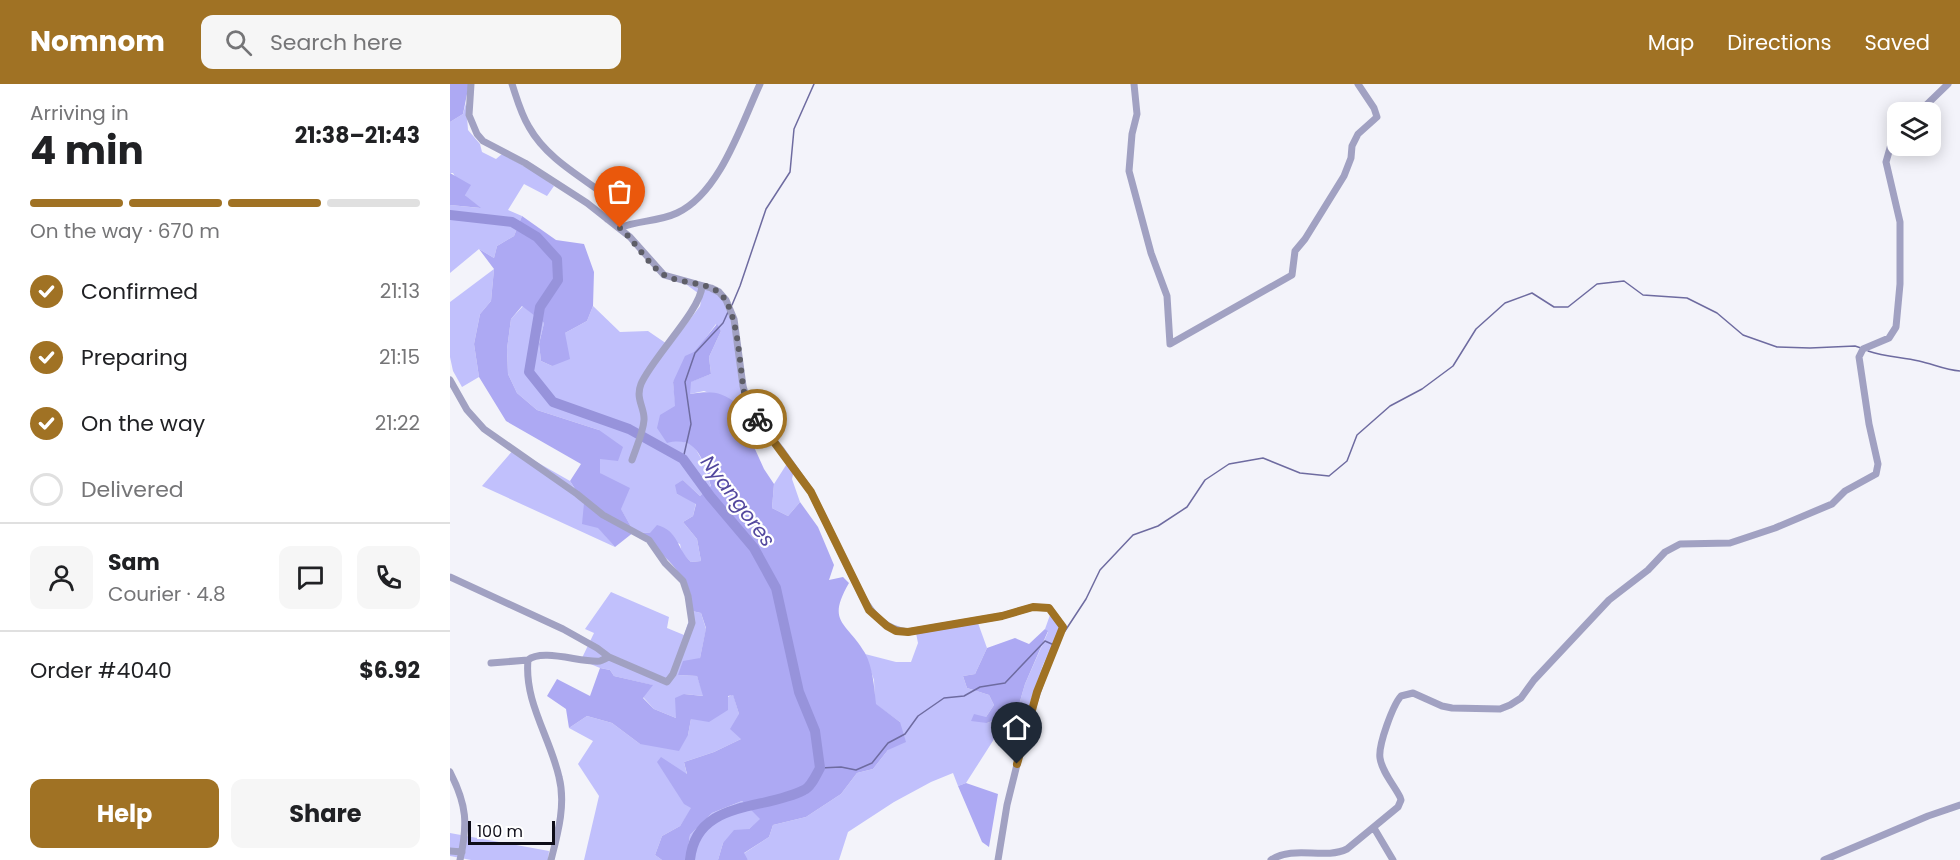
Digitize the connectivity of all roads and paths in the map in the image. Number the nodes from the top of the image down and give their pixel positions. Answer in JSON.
{"nodes":[{"id":1,"x":471,"y":84,"type":"edge"},
{"id":2,"x":512,"y":84,"type":"edge"},
{"id":3,"x":760,"y":84,"type":"edge"},
{"id":4,"x":1134,"y":84,"type":"edge"},
{"id":5,"x":1358,"y":84,"type":"edge"},
{"id":6,"x":1948,"y":84,"type":"edge"},
{"id":7,"x":1929,"y":102,"type":"edge"},
{"id":8,"x":1888,"y":156,"type":"edge"},
{"id":9,"x":606,"y":219,"type":"junction"},
{"id":10,"x":620,"y":228,"type":"junction"},
{"id":11,"x":702,"y":286,"type":"junction"},
{"id":12,"x":450,"y":380,"type":"edge"},
{"id":13,"x":632,"y":460,"type":"dead end"},
{"id":14,"x":450,"y":577,"type":"edge"},
{"id":15,"x":609,"y":657,"type":"junction"},
{"id":16,"x":528,"y":660,"type":"junction"},
{"id":17,"x":490,"y":663,"type":"dead end"},
{"id":18,"x":450,"y":772,"type":"edge"},
{"id":19,"x":1960,"y":806,"type":"edge"},
{"id":20,"x":1374,"y":828,"type":"junction"},
{"id":21,"x":450,"y":850,"type":"edge"},
{"id":22,"x":461,"y":856,"type":"edge"},
{"id":23,"x":551,"y":860,"type":"edge"},
{"id":24,"x":998,"y":860,"type":"edge"},
{"id":25,"x":1271,"y":860,"type":"edge"},
{"id":26,"x":1394,"y":860,"type":"edge"},
{"id":27,"x":1824,"y":860,"type":"edge"}],
"edges":[{"from":1,"to":9,"type":"street"},
{"from":2,"to":9,"type":"street"},
{"from":3,"to":10,"type":"street"},
{"from":4,"to":5,"type":"street"},
{"from":6,"to":7,"type":"street"},
{"from":8,"to":20,"type":"street"},
{"from":9,"to":10,"type":"street"},
{"from":10,"to":11,"type":"street"},
{"from":11,"to":13,"type":"street"},
{"from":11,"to":24,"type":"street"},
{"from":12,"to":15,"type":"street"},
{"from":14,"to":15,"type":"street"},
{"from":15,"to":16,"type":"street"},
{"from":16,"to":17,"type":"street"},
{"from":16,"to":23,"type":"street"},
{"from":18,"to":22,"type":"street"},
{"from":19,"to":27,"type":"street"},
{"from":20,"to":25,"type":"street"},
{"from":20,"to":26,"type":"street"},
{"from":21,"to":22,"type":"street"}]}
